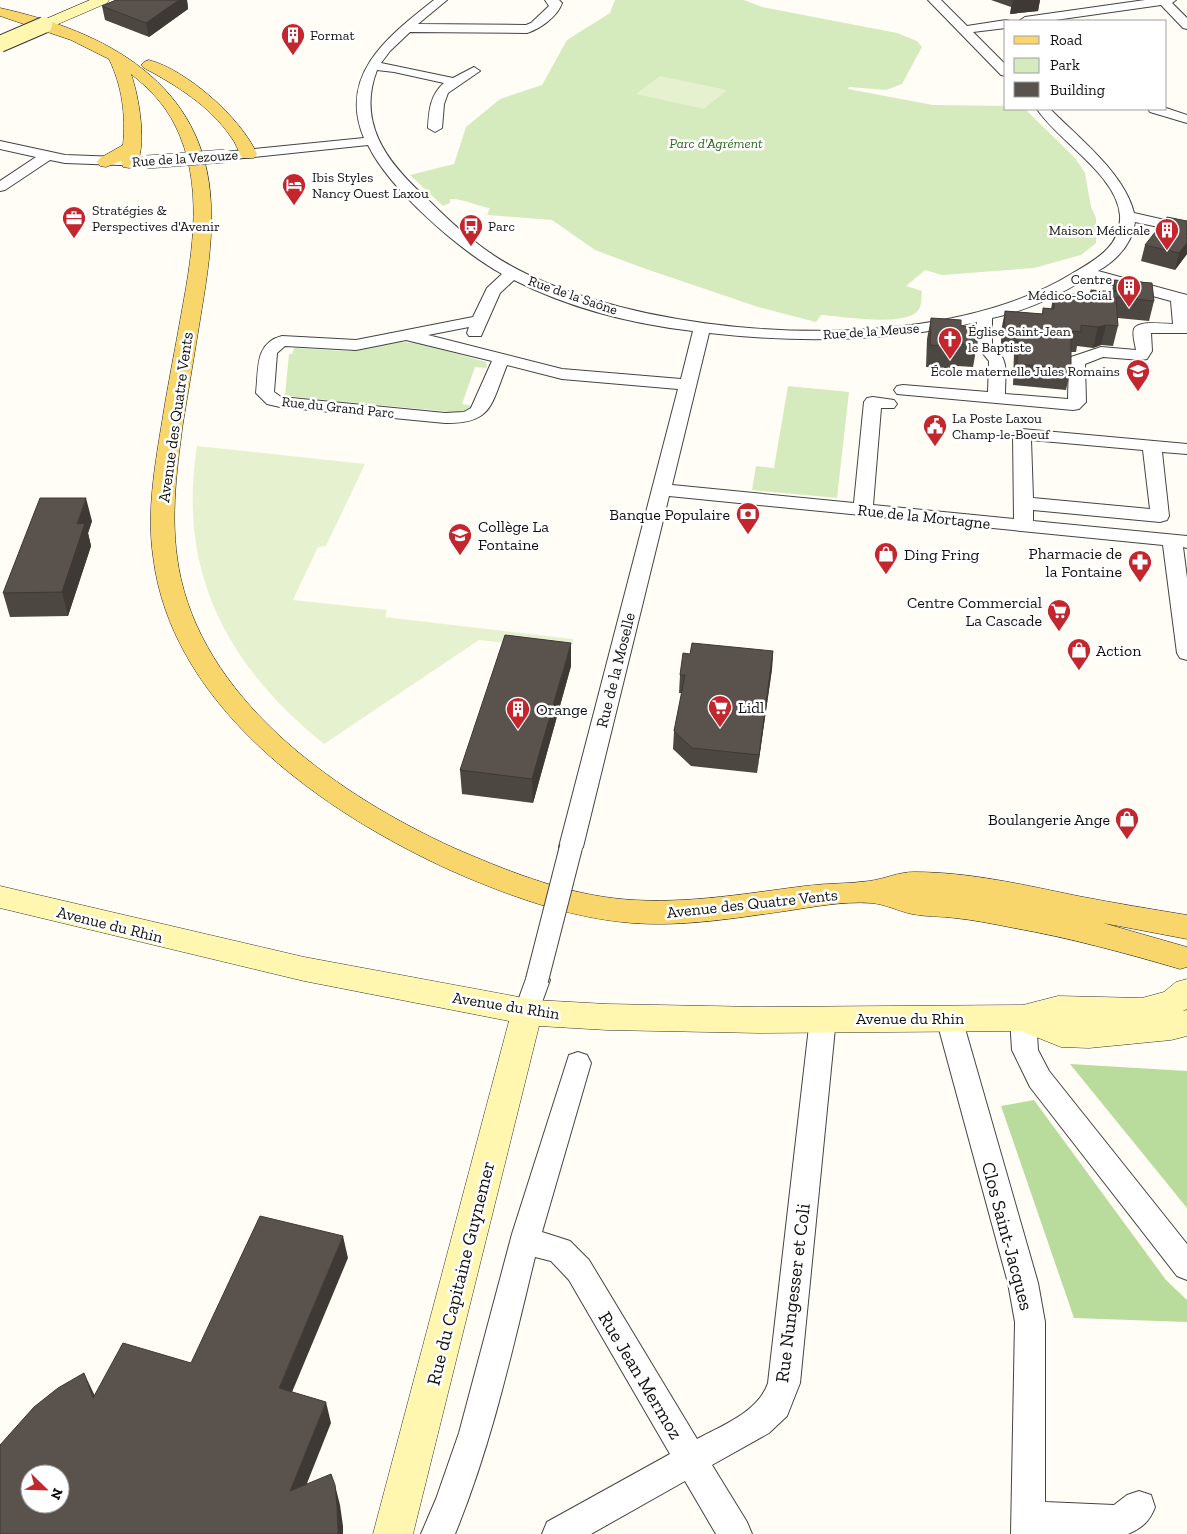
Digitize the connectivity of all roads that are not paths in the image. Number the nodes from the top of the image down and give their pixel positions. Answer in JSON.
{"nodes":[{"id":1,"x":102,"y":0,"type":"edge"},
{"id":2,"x":441,"y":0,"type":"edge"},
{"id":3,"x":551,"y":0,"type":"edge"},
{"id":4,"x":934,"y":0,"type":"edge"},
{"id":5,"x":1081,"y":0,"type":"edge"},
{"id":6,"x":1167,"y":0,"type":"edge"},
{"id":7,"x":1101,"y":11,"type":"junction"},
{"id":8,"x":0,"y":12,"type":"edge"},
{"id":9,"x":0,"y":17,"type":"edge"},
{"id":10,"x":1040,"y":20,"type":"edge"},
{"id":11,"x":1004,"y":24,"type":"edge"},
{"id":12,"x":1187,"y":25,"type":"edge"},
{"id":13,"x":50,"y":27,"type":"junction"},
{"id":14,"x":408,"y":28,"type":"junction"},
{"id":15,"x":965,"y":30,"type":"junction"},
{"id":16,"x":0,"y":44,"type":"edge"},
{"id":17,"x":106,"y":51,"type":"junction"},
{"id":18,"x":373,"y":66,"type":"junction"},
{"id":19,"x":1004,"y":70,"type":"edge"},
{"id":20,"x":474,"y":71,"type":"dead end"},
{"id":21,"x":455,"y":82,"type":"junction"},
{"id":22,"x":1044,"y":110,"type":"edge"},
{"id":23,"x":1158,"y":110,"type":"edge"},
{"id":24,"x":1187,"y":119,"type":"edge"},
{"id":25,"x":435,"y":128,"type":"dead end"},
{"id":26,"x":371,"y":141,"type":"junction"},
{"id":27,"x":0,"y":145,"type":"edge"},
{"id":28,"x":248,"y":154,"type":"junction"},
{"id":29,"x":131,"y":155,"type":"junction"},
{"id":30,"x":47,"y":156,"type":"junction"},
{"id":31,"x":106,"y":162,"type":"joint"},
{"id":32,"x":0,"y":187,"type":"edge"},
{"id":33,"x":1129,"y":216,"type":"junction"},
{"id":34,"x":1187,"y":229,"type":"edge"},
{"id":35,"x":1087,"y":273,"type":"junction"},
{"id":36,"x":514,"y":274,"type":"junction"},
{"id":37,"x":1183,"y":299,"type":"edge"},
{"id":38,"x":980,"y":316,"type":"junction"},
{"id":39,"x":480,"y":320,"type":"junction"},
{"id":40,"x":702,"y":328,"type":"junction"},
{"id":41,"x":405,"y":334,"type":"junction"},
{"id":42,"x":468,"y":350,"type":"junction"},
{"id":43,"x":501,"y":358,"type":"junction"},
{"id":44,"x":687,"y":386,"type":"junction"},
{"id":45,"x":903,"y":390,"type":"dead end"},
{"id":46,"x":996,"y":399,"type":"junction"},
{"id":47,"x":888,"y":404,"type":"dead end"},
{"id":48,"x":1152,"y":446,"type":"junction"},
{"id":49,"x":1187,"y":449,"type":"edge"},
{"id":50,"x":661,"y":490,"type":"junction"},
{"id":51,"x":1023,"y":503,"type":"junction"},
{"id":52,"x":863,"y":510,"type":"junction"},
{"id":53,"x":1024,"y":526,"type":"junction"},
{"id":54,"x":1180,"y":541,"type":"edge"},
{"id":55,"x":1187,"y":652,"type":"edge"},
{"id":56,"x":874,"y":892,"type":"junction"},
{"id":57,"x":0,"y":897,"type":"edge"},
{"id":58,"x":1187,"y":927,"type":"edge"},
{"id":59,"x":1185,"y":956,"type":"edge"},
{"id":60,"x":1187,"y":991,"type":"edge"},
{"id":61,"x":532,"y":996,"type":"junction"},
{"id":62,"x":822,"y":1018,"type":"junction"},
{"id":63,"x":949,"y":1018,"type":"junction"},
{"id":64,"x":1023,"y":1018,"type":"junction"},
{"id":65,"x":1187,"y":1023,"type":"edge"},
{"id":66,"x":578,"y":1063,"type":"dead end"},
{"id":67,"x":525,"y":1241,"type":"junction"},
{"id":68,"x":1187,"y":1267,"type":"edge"},
{"id":69,"x":692,"y":1460,"type":"junction"},
{"id":70,"x":1139,"y":1507,"type":"dead end"},
{"id":71,"x":1028,"y":1526,"type":"edge"},
{"id":72,"x":393,"y":1534,"type":"edge"},
{"id":73,"x":438,"y":1534,"type":"edge"},
{"id":74,"x":559,"y":1534,"type":"edge"},
{"id":75,"x":735,"y":1534,"type":"edge"}],
"edges":[{"from":1,"to":16,"type":"main road","bridge":true},
{"from":2,"to":14,"type":"street","name":"Rue de la Saône"},
{"from":3,"to":14,"type":"street"},
{"from":4,"to":15,"type":"street"},
{"from":5,"to":7,"type":"street"},
{"from":6,"to":7,"type":"street"},
{"from":6,"to":12,"type":"street"},
{"from":7,"to":10,"type":"street"},
{"from":8,"to":13,"type":"main road","name":"Avenue des Quatre Vents"},
{"from":9,"to":13,"type":"main road","name":"Avenue des Quatre Vents"},
{"from":11,"to":15,"type":"street"},
{"from":13,"to":17,"type":"main road","name":"Avenue des Quatre Vents"},
{"from":14,"to":18,"type":"street","name":"Rue de la Saône"},
{"from":15,"to":19,"type":"street"},
{"from":17,"to":28,"type":"main road"},
{"from":17,"to":29,"type":"main road"},
{"from":17,"to":56,"type":"main road","name":"Avenue des Quatre Vents"},
{"from":18,"to":21,"type":"street"},
{"from":18,"to":26,"type":"street","name":"Rue de la Saône"},
{"from":20,"to":21,"type":"street"},
{"from":21,"to":25,"type":"street"},
{"from":22,"to":33,"type":"street"},
{"from":23,"to":24,"type":"street"},
{"from":26,"to":28,"type":"street","name":"Rue de la Vezouze"},
{"from":26,"to":36,"type":"street","name":"Rue de la Saône"},
{"from":27,"to":30,"type":"street"},
{"from":28,"to":29,"type":"street","name":"Rue de la Vezouze","bridge":true},
{"from":29,"to":31,"type":"main road"},
{"from":30,"to":31,"type":"street"},
{"from":30,"to":32,"type":"street"},
{"from":33,"to":34,"type":"street"},
{"from":33,"to":35,"type":"street","name":"Rue de la Meuse"},
{"from":35,"to":37,"type":"street"},
{"from":35,"to":38,"type":"street","name":"Rue de la Meuse"},
{"from":36,"to":39,"type":"street"},
{"from":36,"to":40,"type":"street","name":"Rue de la Saône"},
{"from":37,"to":46,"type":"street"},
{"from":38,"to":40,"type":"street","name":"Rue de la Meuse"},
{"from":38,"to":46,"type":"street"},
{"from":39,"to":41,"type":"street","name":"Rue du Grand Parc"},
{"from":39,"to":42,"type":"street"},
{"from":40,"to":44,"type":"street","name":"Rue de la Moselle"},
{"from":41,"to":42,"type":"street","name":"Rue du Grand Parc"},
{"from":41,"to":43,"type":"street","name":"Rue du Grand Parc"},
{"from":42,"to":43,"type":"street","name":"Rue du Grand Parc"},
{"from":43,"to":44,"type":"street","name":"Rue du Grand Parc"},
{"from":44,"to":50,"type":"street","name":"Rue de la Moselle"},
{"from":45,"to":46,"type":"street"},
{"from":47,"to":52,"type":"street"},
{"from":48,"to":49,"type":"street"},
{"from":48,"to":51,"type":"street"},
{"from":48,"to":51,"type":"street"},
{"from":50,"to":52,"type":"street","name":"Rue de la Mortagne"},
{"from":50,"to":61,"type":"street","name":"Rue de la Moselle","bridge":true},
{"from":51,"to":53,"type":"street"},
{"from":52,"to":53,"type":"street","name":"Rue de la Mortagne"},
{"from":53,"to":54,"type":"street","name":"Rue de la Mortagne"},
{"from":54,"to":55,"type":"street"},
{"from":56,"to":58,"type":"main road","name":"Avenue des Quatre Vents"},
{"from":56,"to":59,"type":"main road","name":"Avenue des Quatre Vents"},
{"from":57,"to":61,"type":"main road","name":"Avenue du Rhin"},
{"from":60,"to":64,"type":"main road","name":"Avenue du Rhin"},
{"from":61,"to":62,"type":"main road","name":"Avenue du Rhin"},
{"from":61,"to":72,"type":"main road","name":"Rue du Capitaine Guynemer"},
{"from":62,"to":63,"type":"main road","name":"Avenue du Rhin"},
{"from":62,"to":69,"type":"street","name":"Rue Nungesser et Coli"},
{"from":63,"to":64,"type":"main road","name":"Avenue du Rhin"},
{"from":63,"to":71,"type":"street","name":"Clos Saint-Jacques"},
{"from":64,"to":65,"type":"main road","name":"Avenue du Rhin"},
{"from":64,"to":68,"type":"street"},
{"from":66,"to":67,"type":"street"},
{"from":67,"to":69,"type":"street","name":"Rue Jean Mermoz"},
{"from":67,"to":73,"type":"street"},
{"from":69,"to":74,"type":"street","name":"Rue Nungesser et Coli"},
{"from":69,"to":75,"type":"street","name":"Rue Jean Mermoz"},
{"from":70,"to":71,"type":"street","name":"Clos Saint-Jacques"}]}
